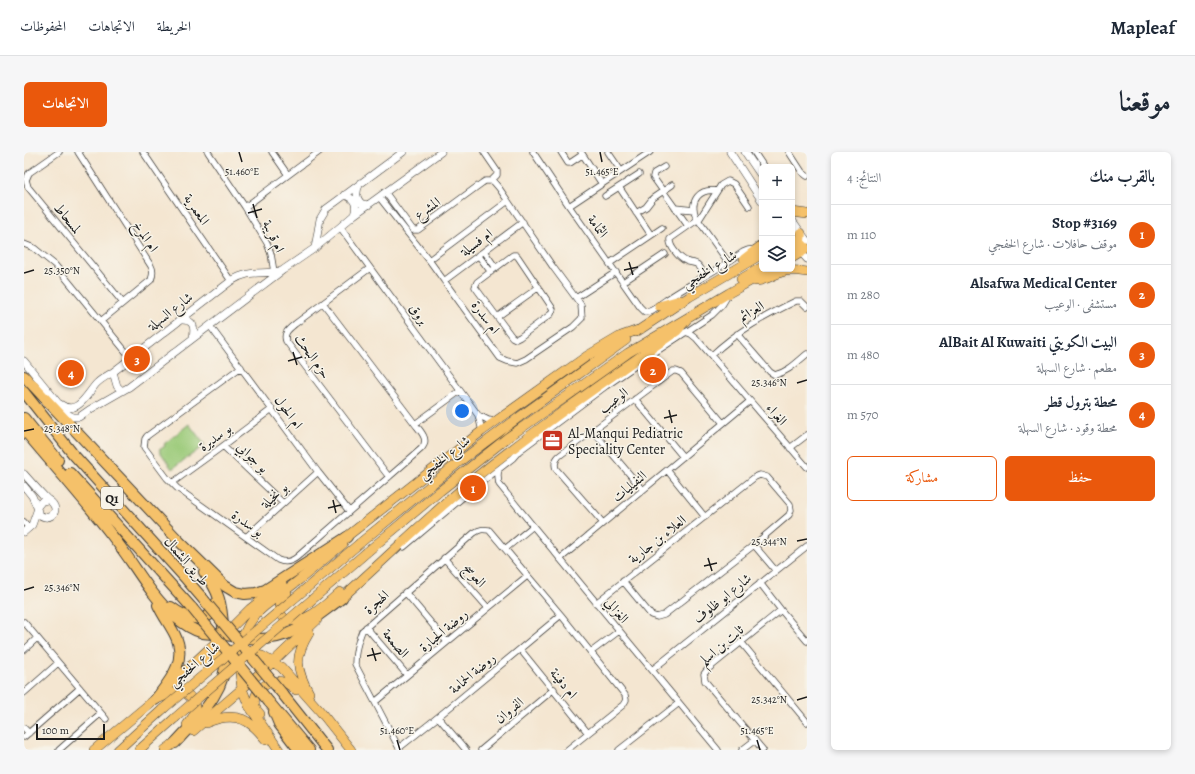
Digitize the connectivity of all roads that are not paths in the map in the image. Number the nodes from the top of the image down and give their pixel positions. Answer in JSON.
{"nodes":[{"id":1,"x":59,"y":152,"type":"edge"},
{"id":2,"x":78,"y":152,"type":"edge"},
{"id":3,"x":143,"y":152,"type":"edge"},
{"id":4,"x":208,"y":152,"type":"edge"},
{"id":5,"x":272,"y":152,"type":"edge"},
{"id":6,"x":319,"y":152,"type":"edge"},
{"id":7,"x":402,"y":152,"type":"edge"},
{"id":8,"x":441,"y":152,"type":"edge"},
{"id":9,"x":484,"y":152,"type":"edge"},
{"id":10,"x":534,"y":152,"type":"edge"},
{"id":11,"x":561,"y":152,"type":"edge"},
{"id":12,"x":608,"y":152,"type":"edge"},
{"id":13,"x":650,"y":152,"type":"edge"},
{"id":14,"x":745,"y":152,"type":"edge"},
{"id":15,"x":754,"y":152,"type":"edge"},
{"id":16,"x":789,"y":152,"type":"edge"},
{"id":17,"x":581,"y":153,"type":"edge"},
{"id":18,"x":730,"y":153,"type":"edge"},
{"id":19,"x":762,"y":164,"type":"edge"},
{"id":20,"x":664,"y":168,"type":"dead end"},
{"id":21,"x":621,"y":171,"type":"junction"},
{"id":22,"x":759,"y":173,"type":"edge"},
{"id":23,"x":639,"y":174,"type":"dead end"},
{"id":24,"x":288,"y":175,"type":"junction"},
{"id":25,"x":807,"y":176,"type":"edge"},
{"id":26,"x":493,"y":181,"type":"junction"},
{"id":27,"x":360,"y":183,"type":"junction"},
{"id":28,"x":602,"y":184,"type":"junction"},
{"id":29,"x":672,"y":185,"type":"dead end"},
{"id":30,"x":619,"y":187,"type":"junction"},
{"id":31,"x":663,"y":191,"type":"junction"},
{"id":32,"x":717,"y":191,"type":"junction"},
{"id":33,"x":344,"y":195,"type":"junction"},
{"id":34,"x":382,"y":195,"type":"junction"},
{"id":35,"x":605,"y":196,"type":"dead end"},
{"id":36,"x":761,"y":200,"type":"edge"},
{"id":37,"x":508,"y":201,"type":"junction"},
{"id":38,"x":368,"y":204,"type":"junction"},
{"id":39,"x":569,"y":206,"type":"junction"},
{"id":40,"x":749,"y":206,"type":"dead end"},
{"id":41,"x":245,"y":208,"type":"junction"},
{"id":42,"x":675,"y":208,"type":"junction"},
{"id":43,"x":795,"y":208,"type":"edge"},
{"id":44,"x":694,"y":210,"type":"junction"},
{"id":45,"x":795,"y":212,"type":"edge"},
{"id":46,"x":806,"y":212,"type":"edge"},
{"id":47,"x":636,"y":213,"type":"junction"},
{"id":48,"x":354,"y":215,"type":"junction"},
{"id":49,"x":698,"y":220,"type":"junction"},
{"id":50,"x":523,"y":222,"type":"junction"},
{"id":51,"x":688,"y":226,"type":"junction"},
{"id":52,"x":340,"y":227,"type":"junction"},
{"id":53,"x":662,"y":228,"type":"dead end"},
{"id":54,"x":795,"y":228,"type":"edge"},
{"id":55,"x":413,"y":230,"type":"junction"},
{"id":56,"x":408,"y":234,"type":"junction"},
{"id":57,"x":651,"y":235,"type":"junction"},
{"id":58,"x":801,"y":243,"type":"edge"},
{"id":59,"x":24,"y":244,"type":"edge"},
{"id":60,"x":315,"y":248,"type":"junction"},
{"id":61,"x":759,"y":249,"type":"edge"},
{"id":62,"x":759,"y":250,"type":"edge"},
{"id":63,"x":484,"y":251,"type":"junction"},
{"id":64,"x":795,"y":253,"type":"edge"},
{"id":65,"x":665,"y":254,"type":"dead end"},
{"id":66,"x":478,"y":256,"type":"junction"},
{"id":67,"x":428,"y":260,"type":"junction"},
{"id":68,"x":728,"y":262,"type":"junction"},
{"id":69,"x":610,"y":263,"type":"junction"},
{"id":70,"x":370,"y":268,"type":"junction"},
{"id":71,"x":496,"y":268,"type":"junction"},
{"id":72,"x":759,"y":269,"type":"edge"},
{"id":73,"x":283,"y":270,"type":"junction"},
{"id":74,"x":274,"y":272,"type":"junction"},
{"id":75,"x":491,"y":272,"type":"junction"},
{"id":76,"x":616,"y":272,"type":"junction"},
{"id":77,"x":766,"y":272,"type":"edge"},
{"id":78,"x":807,"y":272,"type":"edge"},
{"id":79,"x":705,"y":276,"type":"junction"},
{"id":80,"x":444,"y":280,"type":"junction"},
{"id":81,"x":751,"y":280,"type":"junction"},
{"id":82,"x":230,"y":281,"type":"junction"},
{"id":83,"x":623,"y":282,"type":"junction"},
{"id":84,"x":539,"y":287,"type":"junction"},
{"id":85,"x":729,"y":293,"type":"junction"},
{"id":86,"x":689,"y":297,"type":"junction"},
{"id":87,"x":576,"y":298,"type":"junction"},
{"id":88,"x":122,"y":303,"type":"junction"},
{"id":89,"x":323,"y":303,"type":"junction"},
{"id":90,"x":659,"y":306,"type":"junction"},
{"id":91,"x":807,"y":307,"type":"edge"},
{"id":92,"x":645,"y":312,"type":"joint"},
{"id":93,"x":498,"y":317,"type":"junction"},
{"id":94,"x":687,"y":318,"type":"junction"},
{"id":95,"x":180,"y":320,"type":"junction"},
{"id":96,"x":101,"y":321,"type":"junction"},
{"id":97,"x":696,"y":325,"type":"junction"},
{"id":98,"x":210,"y":326,"type":"junction"},
{"id":99,"x":641,"y":329,"type":"junction"},
{"id":100,"x":685,"y":332,"type":"junction"},
{"id":101,"x":737,"y":334,"type":"junction"},
{"id":102,"x":193,"y":338,"type":"junction"},
{"id":103,"x":698,"y":339,"type":"junction"},
{"id":104,"x":628,"y":353,"type":"junction"},
{"id":105,"x":807,"y":354,"type":"edge"},
{"id":106,"x":712,"y":356,"type":"junction"},
{"id":107,"x":131,"y":358,"type":"junction"},
{"id":108,"x":24,"y":361,"type":"edge"},
{"id":109,"x":241,"y":367,"type":"junction"},
{"id":110,"x":113,"y":372,"type":"junction"},
{"id":111,"x":24,"y":376,"type":"edge"},
{"id":112,"x":122,"y":391,"type":"junction"},
{"id":113,"x":460,"y":391,"type":"junction"},
{"id":114,"x":24,"y":392,"type":"edge"},
{"id":115,"x":634,"y":399,"type":"junction"},
{"id":116,"x":750,"y":401,"type":"junction"},
{"id":117,"x":58,"y":402,"type":"junction"},
{"id":118,"x":272,"y":409,"type":"junction"},
{"id":119,"x":478,"y":415,"type":"junction"},
{"id":120,"x":24,"y":418,"type":"edge"},
{"id":121,"x":496,"y":421,"type":"junction"},
{"id":122,"x":723,"y":423,"type":"junction"},
{"id":123,"x":415,"y":424,"type":"junction"},
{"id":124,"x":24,"y":430,"type":"edge"},
{"id":125,"x":592,"y":430,"type":"junction"},
{"id":126,"x":482,"y":431,"type":"junction"},
{"id":127,"x":807,"y":435,"type":"edge"},
{"id":128,"x":223,"y":446,"type":"junction"},
{"id":129,"x":516,"y":446,"type":"junction"},
{"id":130,"x":790,"y":448,"type":"junction"},
{"id":131,"x":683,"y":457,"type":"junction"},
{"id":132,"x":502,"y":466,"type":"junction"},
{"id":133,"x":807,"y":467,"type":"edge"},
{"id":134,"x":667,"y":470,"type":"junction"},
{"id":135,"x":318,"y":472,"type":"junction"},
{"id":136,"x":24,"y":474,"type":"edge"},
{"id":137,"x":389,"y":477,"type":"junction"},
{"id":138,"x":485,"y":480,"type":"junction"},
{"id":139,"x":172,"y":483,"type":"junction"},
{"id":140,"x":499,"y":484,"type":"junction"},
{"id":141,"x":24,"y":486,"type":"edge"},
{"id":142,"x":643,"y":490,"type":"junction"},
{"id":143,"x":48,"y":500,"type":"junction"},
{"id":144,"x":283,"y":503,"type":"junction"},
{"id":145,"x":37,"y":509,"type":"junction"},
{"id":146,"x":349,"y":511,"type":"junction"},
{"id":147,"x":704,"y":517,"type":"junction"},
{"id":148,"x":47,"y":518,"type":"junction"},
{"id":149,"x":24,"y":522,"type":"edge"},
{"id":150,"x":603,"y":523,"type":"junction"},
{"id":151,"x":532,"y":526,"type":"junction"},
{"id":152,"x":26,"y":530,"type":"edge"},
{"id":153,"x":246,"y":537,"type":"junction"},
{"id":154,"x":347,"y":537,"type":"junction"},
{"id":155,"x":179,"y":541,"type":"junction"},
{"id":156,"x":754,"y":545,"type":"junction"},
{"id":157,"x":505,"y":549,"type":"junction"},
{"id":158,"x":806,"y":549,"type":"edge"},
{"id":159,"x":444,"y":558,"type":"junction"},
{"id":160,"x":560,"y":559,"type":"junction"},
{"id":161,"x":377,"y":566,"type":"junction"},
{"id":162,"x":776,"y":571,"type":"junction"},
{"id":163,"x":527,"y":576,"type":"junction"},
{"id":164,"x":299,"y":580,"type":"junction"},
{"id":165,"x":623,"y":581,"type":"junction"},
{"id":166,"x":212,"y":583,"type":"junction"},
{"id":167,"x":760,"y":583,"type":"junction"},
{"id":168,"x":151,"y":591,"type":"junction"},
{"id":169,"x":405,"y":592,"type":"junction"},
{"id":170,"x":342,"y":598,"type":"junction"},
{"id":171,"x":596,"y":603,"type":"junction"},
{"id":172,"x":488,"y":608,"type":"junction"},
{"id":173,"x":781,"y":610,"type":"junction"},
{"id":174,"x":561,"y":615,"type":"junction"},
{"id":175,"x":24,"y":622,"type":"edge"},
{"id":176,"x":316,"y":622,"type":"junction"},
{"id":177,"x":366,"y":627,"type":"junction"},
{"id":178,"x":618,"y":630,"type":"junction"},
{"id":179,"x":224,"y":635,"type":"junction"},
{"id":180,"x":37,"y":638,"type":"junction"},
{"id":181,"x":242,"y":638,"type":"junction"},
{"id":182,"x":807,"y":641,"type":"edge"},
{"id":183,"x":447,"y":642,"type":"junction"},
{"id":184,"x":741,"y":642,"type":"junction"},
{"id":185,"x":520,"y":649,"type":"junction"},
{"id":186,"x":24,"y":650,"type":"edge"},
{"id":187,"x":240,"y":652,"type":"junction"},
{"id":188,"x":591,"y":652,"type":"junction"},
{"id":189,"x":226,"y":653,"type":"junction"},
{"id":190,"x":273,"y":662,"type":"junction"},
{"id":191,"x":58,"y":663,"type":"junction"},
{"id":192,"x":193,"y":663,"type":"junction"},
{"id":193,"x":652,"y":670,"type":"junction"},
{"id":194,"x":407,"y":675,"type":"junction"},
{"id":195,"x":80,"y":688,"type":"junction"},
{"id":196,"x":242,"y":689,"type":"junction"},
{"id":197,"x":554,"y":690,"type":"junction"},
{"id":198,"x":24,"y":693,"type":"edge"},
{"id":199,"x":155,"y":700,"type":"junction"},
{"id":200,"x":374,"y":702,"type":"junction"},
{"id":201,"x":679,"y":703,"type":"junction"},
{"id":202,"x":271,"y":704,"type":"junction"},
{"id":203,"x":320,"y":712,"type":"junction"},
{"id":204,"x":101,"y":713,"type":"junction"},
{"id":205,"x":438,"y":717,"type":"junction"},
{"id":206,"x":106,"y":719,"type":"dead end"},
{"id":207,"x":807,"y":722,"type":"edge"},
{"id":208,"x":24,"y":728,"type":"edge"},
{"id":209,"x":193,"y":731,"type":"junction"},
{"id":210,"x":588,"y":733,"type":"junction"},
{"id":211,"x":26,"y":735,"type":"edge"},
{"id":212,"x":755,"y":740,"type":"junction"},
{"id":213,"x":175,"y":743,"type":"junction"},
{"id":214,"x":278,"y":748,"type":"edge"},
{"id":215,"x":399,"y":749,"type":"edge"},
{"id":216,"x":59,"y":750,"type":"edge"},
{"id":217,"x":94,"y":750,"type":"edge"},
{"id":218,"x":118,"y":750,"type":"edge"},
{"id":219,"x":139,"y":750,"type":"edge"},
{"id":220,"x":165,"y":750,"type":"edge"},
{"id":221,"x":299,"y":750,"type":"edge"},
{"id":222,"x":309,"y":750,"type":"edge"},
{"id":223,"x":327,"y":750,"type":"edge"},
{"id":224,"x":351,"y":750,"type":"edge"},
{"id":225,"x":466,"y":750,"type":"edge"},
{"id":226,"x":480,"y":750,"type":"edge"},
{"id":227,"x":566,"y":750,"type":"edge"},
{"id":228,"x":619,"y":750,"type":"edge"},
{"id":229,"x":718,"y":750,"type":"edge"},
{"id":230,"x":742,"y":750,"type":"edge"},
{"id":231,"x":763,"y":750,"type":"edge"}],
"edges":[{"from":1,"to":88,"type":"street","name":"لمسحاط"},
{"from":2,"to":88,"type":"street","name":"ام المرخ"},
{"from":3,"to":82,"type":"street","name":"المعمرية"},
{"from":4,"to":41,"type":"street","name":"ام قريبة"},
{"from":5,"to":24,"type":"street"},
{"from":6,"to":24,"type":"street"},
{"from":7,"to":27,"type":"street"},
{"from":8,"to":34,"type":"street","name":"شارع السهلة"},
{"from":9,"to":26,"type":"street"},
{"from":10,"to":39,"type":"street","name":"الثمامة"},
{"from":11,"to":17,"type":"street"},
{"from":12,"to":21,"type":"street"},
{"from":13,"to":21,"type":"street"},
{"from":14,"to":22,"type":"street"},
{"from":15,"to":19,"type":"street"},
{"from":16,"to":25,"type":"street"},
{"from":17,"to":28,"type":"street"},
{"from":18,"to":36,"type":"street"},
{"from":20,"to":31,"type":"street"},
{"from":21,"to":28,"type":"street"},
{"from":23,"to":30,"type":"street"},
{"from":24,"to":41,"type":"street"},
{"from":26,"to":37,"type":"street","name":"ام سدرة"},
{"from":26,"to":55,"type":"street","name":"المشرع"},
{"from":27,"to":33,"type":"street"},
{"from":27,"to":38,"type":"street"},
{"from":28,"to":39,"type":"street"},
{"from":29,"to":31,"type":"street"},
{"from":30,"to":35,"type":"street"},
{"from":30,"to":47,"type":"street"},
{"from":31,"to":42,"type":"street"},
{"from":31,"to":47,"type":"street"},
{"from":32,"to":40,"type":"street"},
{"from":32,"to":44,"type":"street"},
{"from":32,"to":49,"type":"street"},
{"from":33,"to":48,"type":"street"},
{"from":33,"to":60,"type":"street"},
{"from":34,"to":38,"type":"street","name":"شارع السهلة"},
{"from":34,"to":55,"type":"street","name":"المشرع"},
{"from":34,"to":56,"type":"street","name":"ام سدرة"},
{"from":37,"to":50,"type":"street","name":"ام سدرة"},
{"from":37,"to":67,"type":"street"},
{"from":38,"to":48,"type":"street","name":"شارع السهلة"},
{"from":39,"to":69,"type":"street","name":"الثمامة"},
{"from":41,"to":74,"type":"street","name":"ام قريبة"},
{"from":42,"to":44,"type":"street"},
{"from":42,"to":51,"type":"street"},
{"from":43,"to":46,"type":"street"},
{"from":44,"to":49,"type":"street"},
{"from":45,"to":46,"type":"highway"},
{"from":47,"to":57,"type":"street"},
{"from":48,"to":52,"type":"street","name":"شارع السهلة"},
{"from":49,"to":51,"type":"street"},
{"from":49,"to":68,"type":"street"},
{"from":50,"to":63,"type":"street","name":"ام فسيلة"},
{"from":50,"to":87,"type":"street","name":"ام سدرة"},
{"from":51,"to":79,"type":"street"},
{"from":52,"to":60,"type":"street","name":"شارع السهلة"},
{"from":52,"to":70,"type":"street","name":"بروق"},
{"from":53,"to":57,"type":"street"},
{"from":54,"to":58,"type":"street"},
{"from":55,"to":56,"type":"street"},
{"from":56,"to":67,"type":"street","name":"ام سدرة"},
{"from":57,"to":69,"type":"street"},
{"from":58,"to":64,"type":"highway"},
{"from":59,"to":96,"type":"street"},
{"from":60,"to":73,"type":"street","name":"شارع السهلة"},
{"from":61,"to":68,"type":"street","name":"شارع الخفجي"},
{"from":62,"to":86,"type":"highway","name":"شارع الخفجي"},
{"from":63,"to":66,"type":"street","name":"ام فسيلة"},
{"from":63,"to":71,"type":"street"},
{"from":65,"to":83,"type":"street"},
{"from":66,"to":75,"type":"street"},
{"from":66,"to":80,"type":"street","name":"ام فسيلة"},
{"from":67,"to":80,"type":"street","name":"ام سدرة"},
{"from":68,"to":79,"type":"street","name":"شارع الخفجي"},
{"from":69,"to":76,"type":"street","name":"الثمامة"},
{"from":70,"to":89,"type":"street","name":"حزم البحث"},
{"from":70,"to":113,"type":"street","name":"بروق"},
{"from":71,"to":75,"type":"street"},
{"from":71,"to":84,"type":"street"},
{"from":72,"to":104,"type":"highway"},
{"from":73,"to":74,"type":"street","name":"شارع السهلة"},
{"from":73,"to":98,"type":"street","name":"شارع السهلة"},
{"from":74,"to":82,"type":"street","name":"شارع السهلة"},
{"from":75,"to":93,"type":"street"},
{"from":76,"to":83,"type":"street","name":"الثمامة"},
{"from":76,"to":87,"type":"street"},
{"from":77,"to":81,"type":"highway","name":"شارع الخفجي"},
{"from":78,"to":81,"type":"highway"},
{"from":79,"to":90,"type":"street","name":"شارع الخفجي"},
{"from":80,"to":87,"type":"street","name":"ام سدرة"},
{"from":81,"to":85,"type":"highway","name":"شارع الخفجي"},
{"from":82,"to":95,"type":"street","name":"شارع السهلة"},
{"from":83,"to":92,"type":"street","name":"الثمامة"},
{"from":84,"to":93,"type":"street"},
{"from":84,"to":93,"type":"street"},
{"from":85,"to":94,"type":"highway","name":"شارع الخفجي"},
{"from":85,"to":97,"type":"street","name":"شارع الخفجي"},
{"from":86,"to":90,"type":"highway"},
{"from":86,"to":99,"type":"highway","name":"شارع الخفجي"},
{"from":88,"to":96,"type":"street","name":"ام المرخ"},
{"from":89,"to":123,"type":"street","name":"بو سدرة"},
{"from":89,"to":137,"type":"street","name":"حزم البحث"},
{"from":90,"to":92,"type":"street","name":"شارع الخفجي"},
{"from":91,"to":101,"type":"street","name":"العزائم"},
{"from":94,"to":104,"type":"highway","name":"شارع الخفجي"},
{"from":94,"to":129,"type":"highway"},
{"from":95,"to":102,"type":"street"},
{"from":95,"to":107,"type":"street","name":"شارع السهلة"},
{"from":96,"to":107,"type":"street"},
{"from":97,"to":100,"type":"street","name":"شارع الخفجي"},
{"from":97,"to":103,"type":"street"},
{"from":98,"to":102,"type":"street","name":"شارع السهلة"},
{"from":98,"to":109,"type":"street","name":"ام الحول"},
{"from":99,"to":121,"type":"highway"},
{"from":99,"to":218,"type":"highway","name":"شارع الخفجي","bridge":true},
{"from":100,"to":103,"type":"street","name":"الغراء"},
{"from":100,"to":132,"type":"street","name":"شارع الخفجي"},
{"from":101,"to":105,"type":"street"},
{"from":101,"to":106,"type":"street","name":"العزائم"},
{"from":102,"to":112,"type":"street","name":"شارع السهلة"},
{"from":103,"to":106,"type":"street","name":"الغراء"},
{"from":104,"to":219,"type":"highway","name":"شارع الخفجي","bridge":true},
{"from":106,"to":116,"type":"street","name":"الغراء"},
{"from":107,"to":110,"type":"street","name":"شارع السهلة"},
{"from":108,"to":117,"type":"street"},
{"from":109,"to":118,"type":"street","name":"ام الحول"},
{"from":109,"to":139,"type":"street","name":"بو سدرة"},
{"from":110,"to":112,"type":"street"},
{"from":110,"to":117,"type":"street","name":"شارع السهلة"},
{"from":111,"to":155,"type":"highway"},
{"from":112,"to":117,"type":"street","name":"شارع السهلة"},
{"from":113,"to":119,"type":"street","name":"بروق"},
{"from":113,"to":123,"type":"street"},
{"from":114,"to":223,"type":"highway","name":"طريق الشمال","number":"Q1","bridge":true},
{"from":115,"to":122,"type":"street","name":"الوعيب"},
{"from":115,"to":125,"type":"street","name":"الوعيب"},
{"from":115,"to":131,"type":"street"},
{"from":116,"to":122,"type":"street","name":"النفيليات"},
{"from":116,"to":130,"type":"street","name":"الغراء"},
{"from":118,"to":128,"type":"street","name":"بو سديرة"},
{"from":118,"to":135,"type":"street","name":"ام الحول"},
{"from":119,"to":121,"type":"street"},
{"from":119,"to":126,"type":"street","name":"بروق"},
{"from":120,"to":202,"type":"highway","name":"طريق الشمال","number":"Q1","bridge":true},
{"from":121,"to":126,"type":"highway"},
{"from":122,"to":131,"type":"street","name":"النفيليات"},
{"from":123,"to":137,"type":"street","name":"بو سدرة"},
{"from":124,"to":168,"type":"highway"},
{"from":125,"to":142,"type":"street"},
{"from":125,"to":150,"type":"street","name":"الوعيب"},
{"from":126,"to":154,"type":"highway"},
{"from":127,"to":130,"type":"street"},
{"from":128,"to":139,"type":"street","name":"بو سديرة"},
{"from":128,"to":144,"type":"street","name":"بو جوابي"},
{"from":129,"to":132,"type":"highway"},
{"from":129,"to":161,"type":"highway"},
{"from":130,"to":133,"type":"street","name":"الغراء"},
{"from":131,"to":134,"type":"street","name":"النفيليات"},
{"from":132,"to":138,"type":"street","name":"شارع الخفجي"},
{"from":132,"to":140,"type":"street"},
{"from":134,"to":142,"type":"street","name":"النفيليات"},
{"from":134,"to":147,"type":"street","name":"العلاء بن جارية"},
{"from":135,"to":144,"type":"street","name":"بو نخيلة"},
{"from":135,"to":146,"type":"street","name":"ام الحول"},
{"from":136,"to":143,"type":"street"},
{"from":137,"to":146,"type":"street","name":"بو سدرة"},
{"from":138,"to":140,"type":"street"},
{"from":138,"to":161,"type":"street","name":"شارع الخفجي"},
{"from":139,"to":153,"type":"street","name":"بو سدرة"},
{"from":140,"to":151,"type":"street","name":"الغزالي"},
{"from":141,"to":145,"type":"street"},
{"from":142,"to":150,"type":"street","name":"النفيليات"},
{"from":143,"to":145,"type":"street"},
{"from":143,"to":148,"type":"street"},
{"from":144,"to":153,"type":"street","name":"بو نخيلة"},
{"from":145,"to":148,"type":"street"},
{"from":145,"to":152,"type":"street"},
{"from":146,"to":153,"type":"street","name":"بو سدرة"},
{"from":147,"to":156,"type":"street","name":"العلاء بن جارية"},
{"from":147,"to":165,"type":"street","name":"العلاء بن جارية"},
{"from":148,"to":152,"type":"street"},
{"from":149,"to":152,"type":"street"},
{"from":150,"to":160,"type":"street","name":"النفيليات"},
{"from":151,"to":157,"type":"street"},
{"from":151,"to":160,"type":"street","name":"الغزالي"},
{"from":154,"to":155,"type":"highway"},
{"from":154,"to":164,"type":"highway"},
{"from":154,"to":179,"type":"highway"},
{"from":155,"to":166,"type":"highway"},
{"from":156,"to":162,"type":"street"},
{"from":156,"to":165,"type":"street","name":"العلاء بن جارية"},
{"from":157,"to":159,"type":"street","name":"الهجرة"},
{"from":157,"to":163,"type":"street","name":"الهجرة"},
{"from":158,"to":162,"type":"street","name":"شارع ابو ظلوف"},
{"from":159,"to":169,"type":"street","name":"الهجرة"},
{"from":159,"to":172,"type":"street","name":"العوسج"},
{"from":160,"to":171,"type":"street","name":"الغزالي"},
{"from":161,"to":164,"type":"highway"},
{"from":161,"to":170,"type":"highway"},
{"from":162,"to":167,"type":"street","name":"شارع ابو ظلوف"},
{"from":163,"to":172,"type":"street","name":"روضة الحبارة"},
{"from":163,"to":174,"type":"street","name":"الهجرة"},
{"from":164,"to":181,"type":"highway"},
{"from":165,"to":171,"type":"street","name":"العلاء بن جارية"},
{"from":166,"to":168,"type":"highway"},
{"from":166,"to":179,"type":"highway"},
{"from":167,"to":173,"type":"street"},
{"from":167,"to":193,"type":"street","name":"شارع ابو ظلوف"},
{"from":168,"to":179,"type":"highway"},
{"from":168,"to":199,"type":"highway"},
{"from":169,"to":177,"type":"street","name":"الهجرة"},
{"from":169,"to":183,"type":"street"},
{"from":170,"to":176,"type":"highway"},
{"from":170,"to":181,"type":"highway"},
{"from":171,"to":178,"type":"street","name":"الغزالي"},
{"from":172,"to":183,"type":"street","name":"روضة الحبارة"},
{"from":173,"to":182,"type":"street"},
{"from":173,"to":184,"type":"street","name":"ثابت بن اسلم"},
{"from":174,"to":185,"type":"street","name":"روضة الحمامة"},
{"from":174,"to":188,"type":"street","name":"الهجرة"},
{"from":175,"to":180,"type":"street"},
{"from":176,"to":190,"type":"highway"},
{"from":176,"to":203,"type":"highway"},
{"from":177,"to":194,"type":"street","name":"الصمعة"},
{"from":177,"to":200,"type":"street","name":"الهجرة"},
{"from":178,"to":188,"type":"street"},
{"from":178,"to":193,"type":"street","name":"الغزالي"},
{"from":179,"to":181,"type":"highway"},
{"from":179,"to":189,"type":"highway"},
{"from":179,"to":192,"type":"highway"},
{"from":180,"to":186,"type":"street"},
{"from":180,"to":191,"type":"street"},
{"from":181,"to":187,"type":"highway"},
{"from":183,"to":194,"type":"street","name":"روضة الحبارة"},
{"from":184,"to":207,"type":"street"},
{"from":184,"to":212,"type":"street","name":"ثابت بن اسلم"},
{"from":185,"to":197,"type":"street","name":"ام دفينة"},
{"from":185,"to":205,"type":"street","name":"روضة الحمامة"},
{"from":187,"to":189,"type":"highway"},
{"from":187,"to":190,"type":"highway"},
{"from":187,"to":196,"type":"highway"},
{"from":188,"to":210,"type":"street","name":"الهجرة"},
{"from":189,"to":192,"type":"highway"},
{"from":189,"to":213,"type":"highway"},
{"from":190,"to":196,"type":"highway"},
{"from":190,"to":203,"type":"highway"},
{"from":191,"to":195,"type":"street"},
{"from":191,"to":198,"type":"street"},
{"from":192,"to":199,"type":"highway"},
{"from":193,"to":201,"type":"street","name":"الغزالي"},
{"from":194,"to":200,"type":"street","name":"روضة الحبارة"},
{"from":195,"to":204,"type":"street"},
{"from":195,"to":211,"type":"street"},
{"from":196,"to":209,"type":"highway"},
{"from":196,"to":214,"type":"highway"},
{"from":197,"to":210,"type":"street","name":"ام دفينة"},
{"from":197,"to":226,"type":"street","name":"الفروان"},
{"from":199,"to":213,"type":"highway"},
{"from":199,"to":217,"type":"highway"},
{"from":200,"to":215,"type":"street","name":"الهجرة"},
{"from":201,"to":228,"type":"street"},
{"from":201,"to":229,"type":"street","name":"الغزالي"},
{"from":202,"to":221,"type":"highway"},
{"from":202,"to":222,"type":"highway","name":"طريق الشمال","number":"Q1"},
{"from":203,"to":214,"type":"highway"},
{"from":203,"to":224,"type":"highway"},
{"from":204,"to":206,"type":"street"},
{"from":204,"to":216,"type":"street"},
{"from":205,"to":215,"type":"street","name":"روضة الحمامة"},
{"from":205,"to":225,"type":"street"},
{"from":208,"to":211,"type":"street"},
{"from":209,"to":213,"type":"highway"},
{"from":209,"to":214,"type":"highway"},
{"from":210,"to":227,"type":"street","name":"الهجرة"},
{"from":212,"to":230,"type":"street"},
{"from":212,"to":231,"type":"street","name":"ثابت بن اسلم"},
{"from":213,"to":220,"type":"highway"}]}
